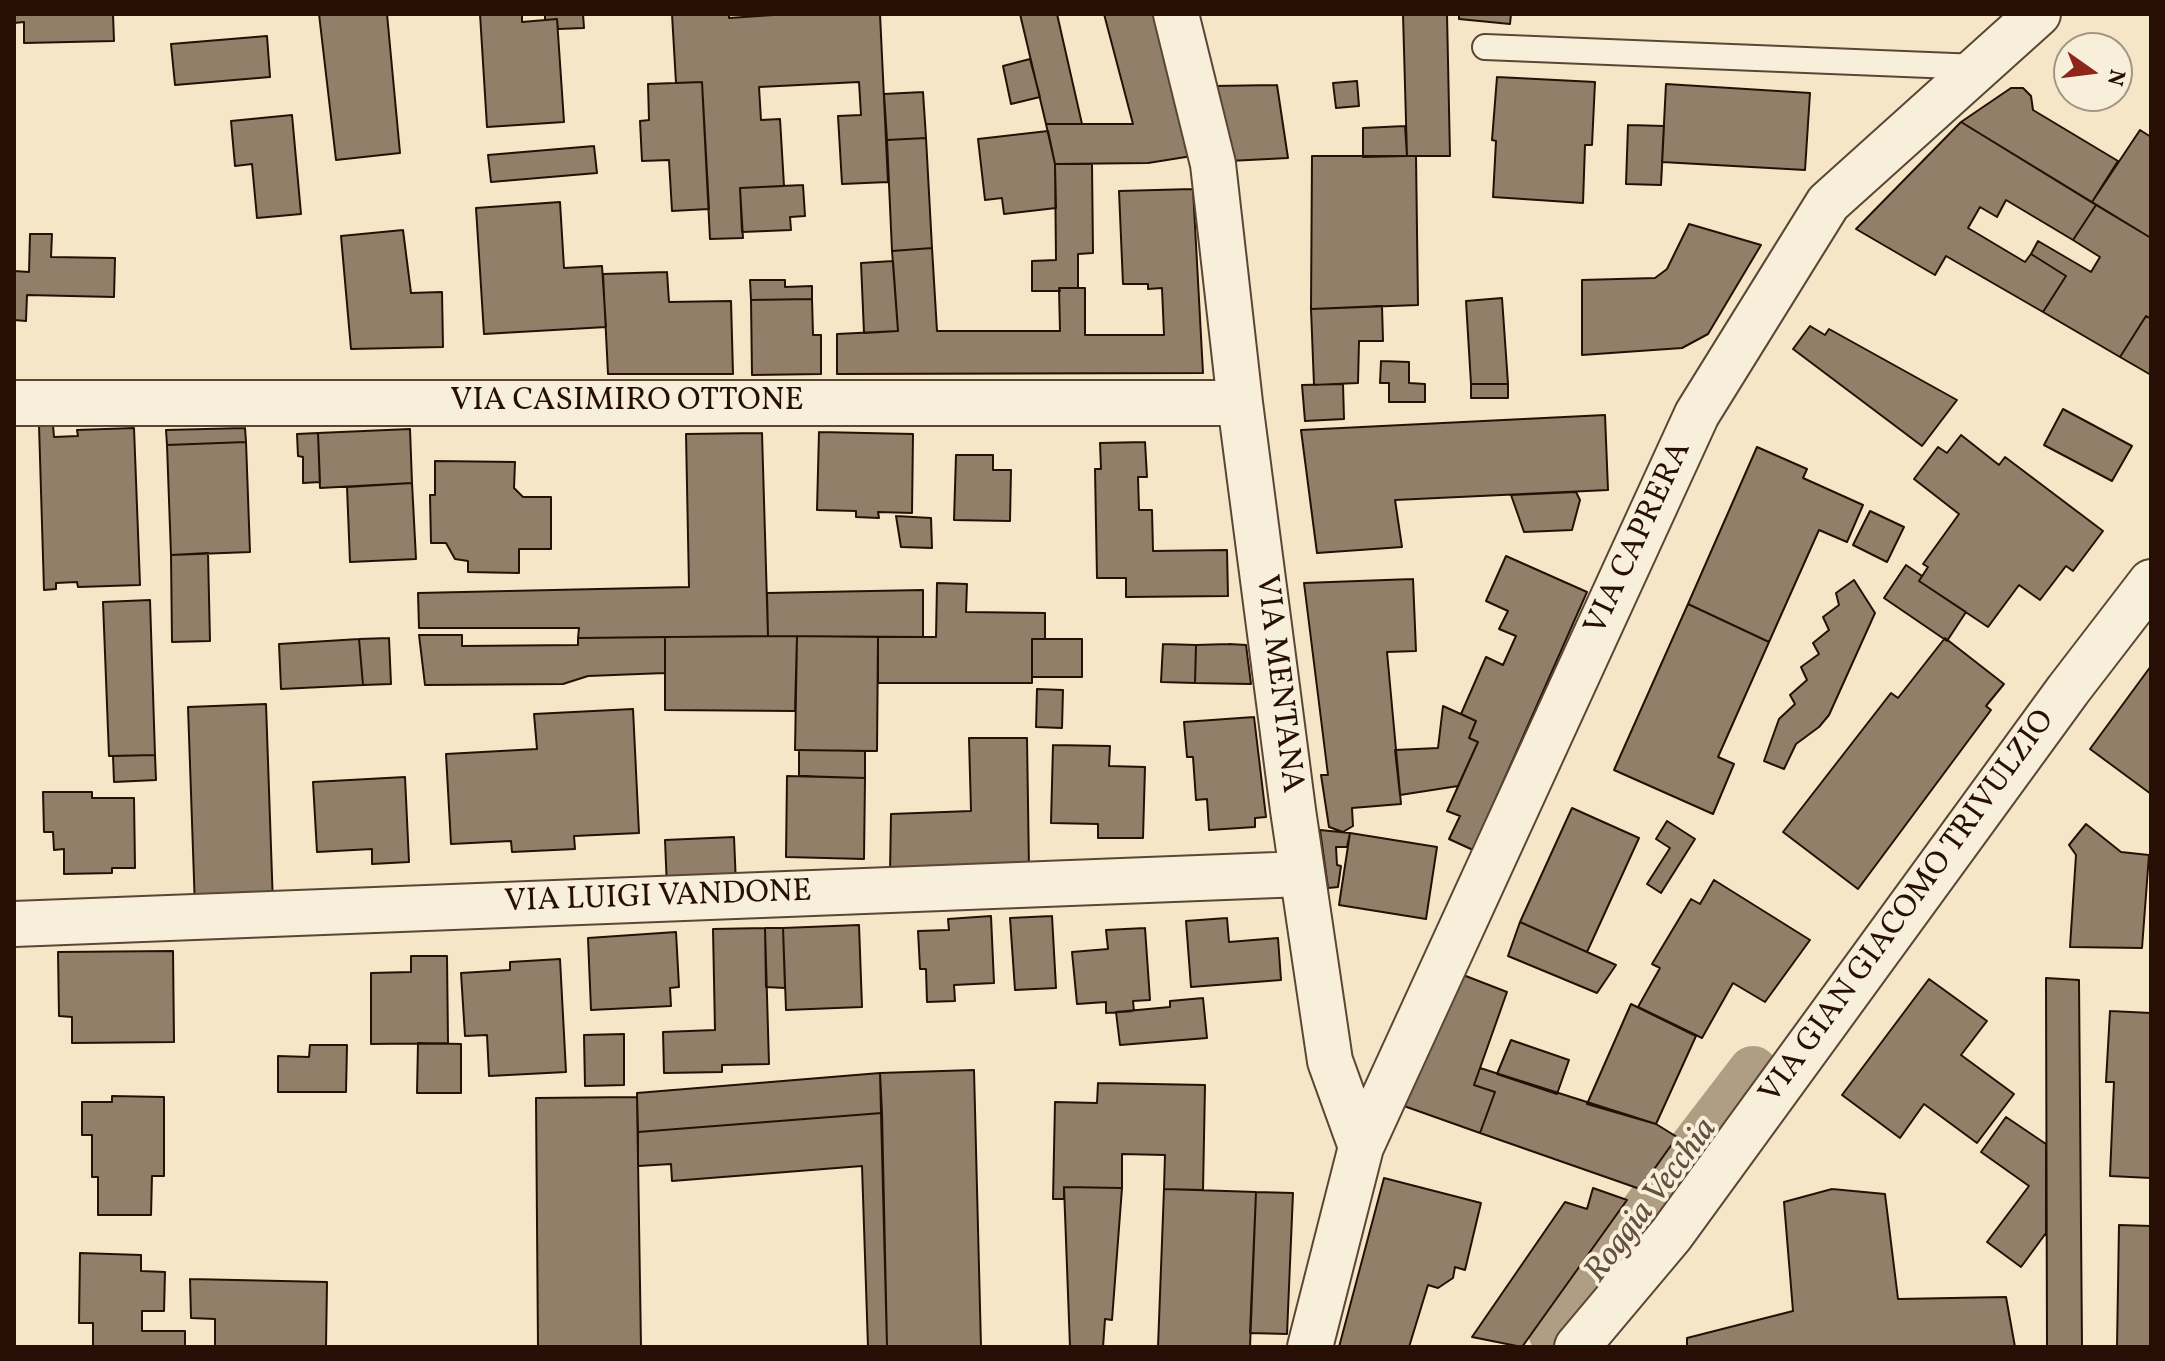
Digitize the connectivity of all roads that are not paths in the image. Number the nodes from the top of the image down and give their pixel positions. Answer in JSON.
{"nodes":[{"id":1,"x":1176,"y":14,"type":"edge"},
{"id":2,"x":2038,"y":14,"type":"edge"},
{"id":3,"x":1485,"y":47,"type":"dead end"},
{"id":4,"x":1980,"y":67,"type":"junction"},
{"id":5,"x":14,"y":403,"type":"edge"},
{"id":6,"x":1240,"y":403,"type":"junction"},
{"id":7,"x":2151,"y":582,"type":"edge"},
{"id":8,"x":1302,"y":874,"type":"junction"},
{"id":9,"x":14,"y":924,"type":"edge"},
{"id":10,"x":1361,"y":1147,"type":"junction"},
{"id":11,"x":1310,"y":1347,"type":"edge"},
{"id":12,"x":1577,"y":1347,"type":"edge"}],
"edges":[{"from":1,"to":6,"type":"street","name":"VIA MENTANA"},
{"from":2,"to":4,"type":"street","name":"VIA CAPRERA"},
{"from":3,"to":4,"type":"lane"},
{"from":4,"to":10,"type":"street","name":"VIA CAPRERA"},
{"from":5,"to":6,"type":"street","name":"VIA CASIMIRO OTTONE"},
{"from":6,"to":8,"type":"street","name":"VIA MENTANA"},
{"from":7,"to":12,"type":"street","name":"VIA GIAN GIACOMO TRIVULZIO"},
{"from":8,"to":9,"type":"street","name":"VIA LUIGI VANDONE"},
{"from":8,"to":10,"type":"street","name":"VIA MENTANA"},
{"from":10,"to":11,"type":"street"}]}
